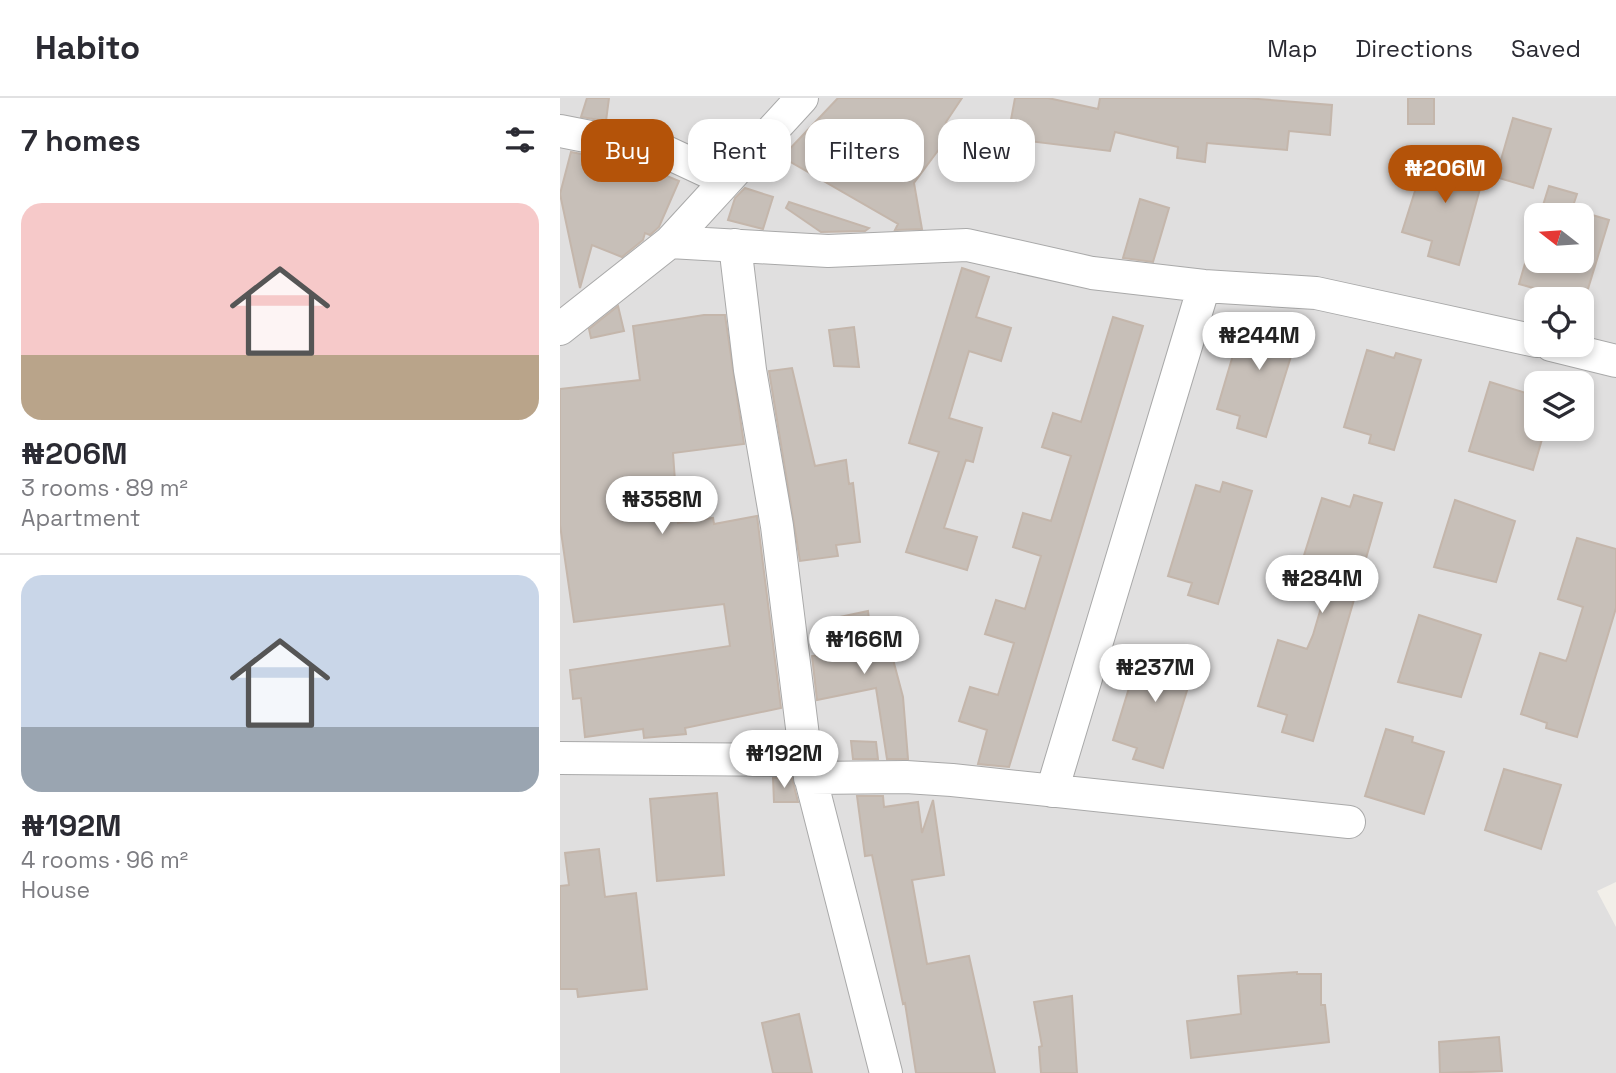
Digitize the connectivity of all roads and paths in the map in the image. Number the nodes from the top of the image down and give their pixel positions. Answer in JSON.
{"nodes":[{"id":1,"x":802,"y":98,"type":"edge"},
{"id":2,"x":783,"y":119,"type":"edge"},
{"id":3,"x":560,"y":131,"type":"edge"},
{"id":4,"x":688,"y":162,"type":"edge"},
{"id":5,"x":724,"y":182,"type":"edge"},
{"id":6,"x":670,"y":242,"type":"junction"},
{"id":7,"x":735,"y":244,"type":"junction"},
{"id":8,"x":1204,"y":286,"type":"junction"},
{"id":9,"x":560,"y":329,"type":"edge"},
{"id":10,"x":1524,"y":338,"type":"edge"},
{"id":11,"x":1594,"y":356,"type":"edge"},
{"id":12,"x":1616,"y":361,"type":"edge"},
{"id":13,"x":560,"y":758,"type":"edge"},
{"id":14,"x":808,"y":769,"type":"junction"},
{"id":15,"x":1052,"y":791,"type":"junction"},
{"id":16,"x":1349,"y":822,"type":"dead end"},
{"id":17,"x":886,"y":1073,"type":"edge"}],
"edges":[{"from":1,"to":2,"type":"street"},
{"from":3,"to":4,"type":"street"},
{"from":5,"to":6,"type":"street"},
{"from":6,"to":7,"type":"street"},
{"from":6,"to":9,"type":"street"},
{"from":7,"to":8,"type":"street"},
{"from":7,"to":14,"type":"street"},
{"from":8,"to":10,"type":"street"},
{"from":8,"to":15,"type":"street"},
{"from":11,"to":12,"type":"street"},
{"from":13,"to":14,"type":"street"},
{"from":14,"to":15,"type":"street"},
{"from":14,"to":17,"type":"street"},
{"from":15,"to":16,"type":"street"}]}
